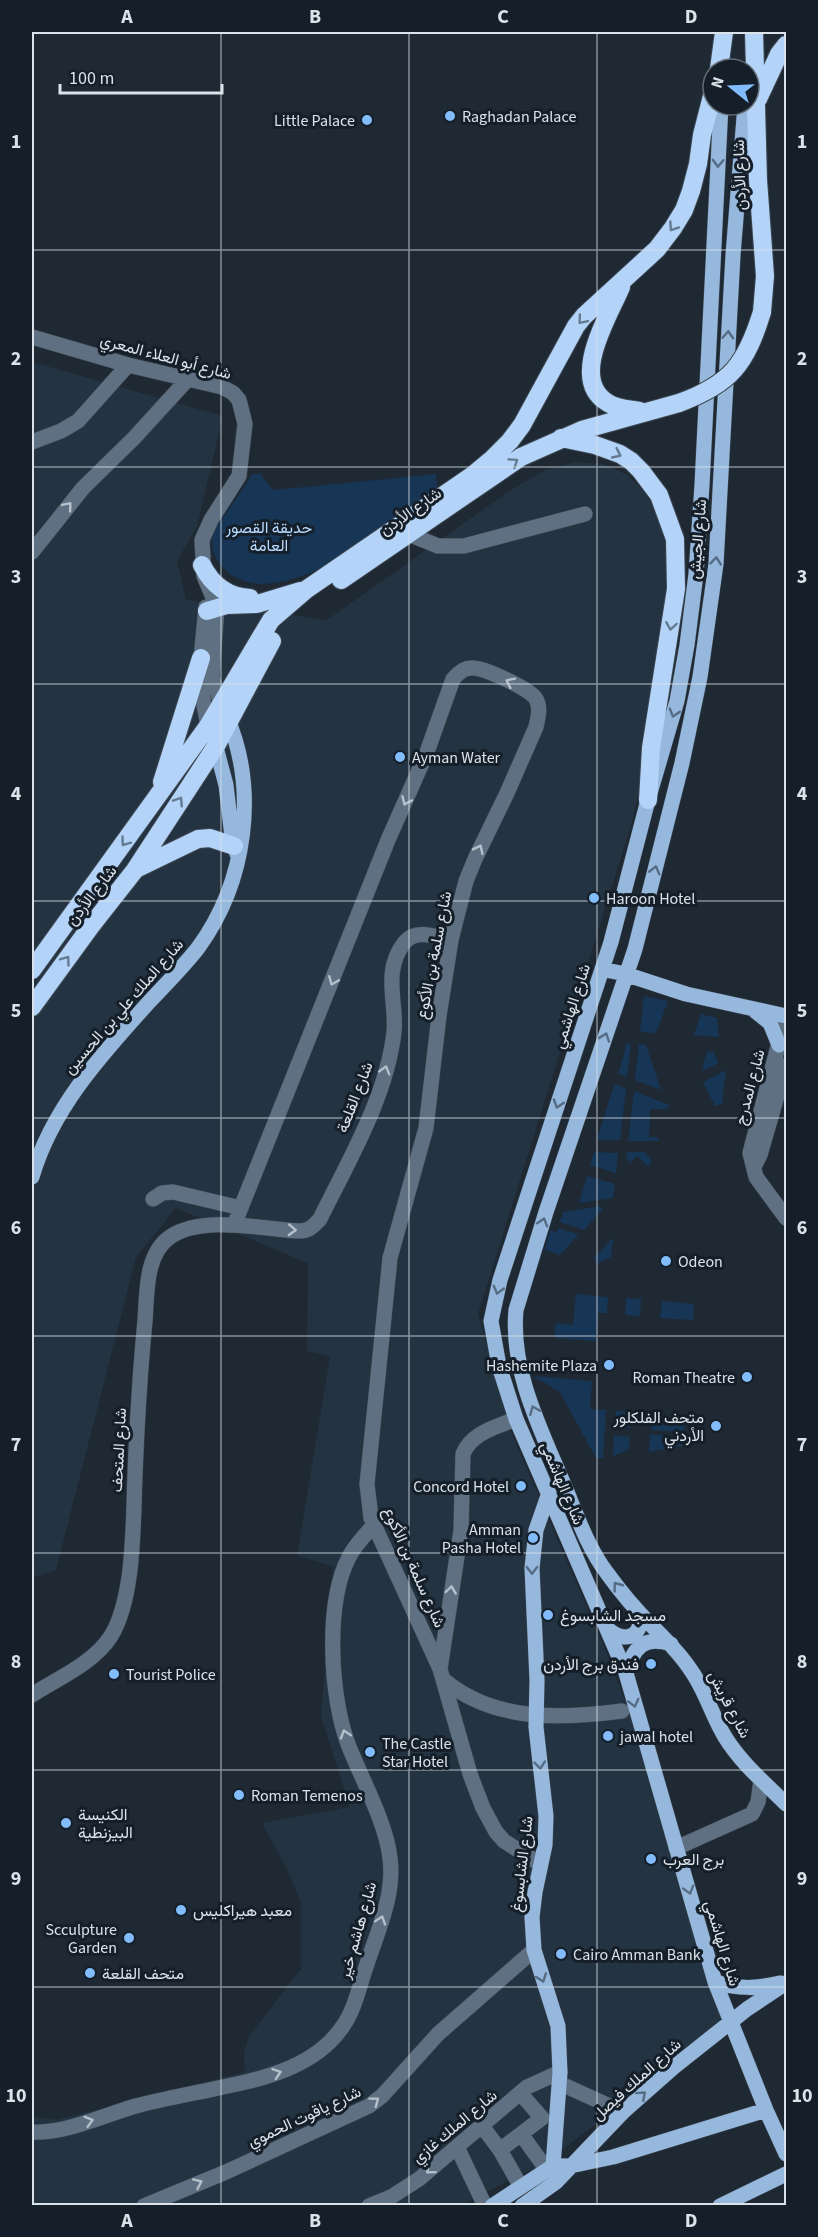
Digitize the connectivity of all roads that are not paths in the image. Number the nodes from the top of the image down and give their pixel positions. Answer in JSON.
{"nodes":[{"id":1,"x":752,"y":32,"type":"edge"},
{"id":2,"x":724,"y":35,"type":"edge"},
{"id":3,"x":786,"y":45,"type":"edge"},
{"id":4,"x":721,"y":57,"type":"edge"},
{"id":5,"x":749,"y":57,"type":"edge"},
{"id":6,"x":752,"y":57,"type":"edge"},
{"id":7,"x":761,"y":86,"type":"edge"},
{"id":8,"x":707,"y":117,"type":"edge"},
{"id":9,"x":720,"y":117,"type":"edge"},
{"id":10,"x":749,"y":117,"type":"edge"},
{"id":11,"x":752,"y":117,"type":"edge"},
{"id":12,"x":624,"y":280,"type":"junction"},
{"id":13,"x":32,"y":337,"type":"edge"},
{"id":14,"x":128,"y":365,"type":"junction"},
{"id":15,"x":187,"y":380,"type":"junction"},
{"id":16,"x":643,"y":412,"type":"junction"},
{"id":17,"x":561,"y":438,"type":"junction"},
{"id":18,"x":32,"y":442,"type":"edge"},
{"id":19,"x":585,"y":514,"type":"dead end"},
{"id":20,"x":411,"y":535,"type":"junction"},
{"id":21,"x":32,"y":552,"type":"edge"},
{"id":22,"x":204,"y":574,"type":"junction"},
{"id":23,"x":308,"y":589,"type":"junction"},
{"id":24,"x":270,"y":599,"type":"junction"},
{"id":25,"x":212,"y":609,"type":"junction"},
{"id":26,"x":201,"y":658,"type":"junction"},
{"id":27,"x":221,"y":704,"type":"junction"},
{"id":28,"x":229,"y":722,"type":"junction"},
{"id":29,"x":208,"y":726,"type":"junction"},
{"id":30,"x":216,"y":746,"type":"junction"},
{"id":31,"x":156,"y":798,"type":"junction"},
{"id":32,"x":648,"y":800,"type":"junction"},
{"id":33,"x":236,"y":851,"type":"junction"},
{"id":34,"x":135,"y":870,"type":"junction"},
{"id":35,"x":452,"y":940,"type":"junction"},
{"id":36,"x":604,"y":962,"type":"junction"},
{"id":37,"x":32,"y":970,"type":"edge"},
{"id":38,"x":627,"y":970,"type":"junction"},
{"id":39,"x":653,"y":985,"type":"junction"},
{"id":40,"x":618,"y":998,"type":"junction"},
{"id":41,"x":786,"y":1006,"type":"edge"},
{"id":42,"x":32,"y":1007,"type":"edge"},
{"id":43,"x":753,"y":1009,"type":"junction"},
{"id":44,"x":786,"y":1016,"type":"edge"},
{"id":45,"x":779,"y":1045,"type":"junction"},
{"id":46,"x":786,"y":1065,"type":"edge"},
{"id":47,"x":752,"y":1168,"type":"junction"},
{"id":48,"x":32,"y":1177,"type":"edge"},
{"id":49,"x":153,"y":1199,"type":"dead end"},
{"id":50,"x":241,"y":1208,"type":"junction"},
{"id":51,"x":786,"y":1218,"type":"edge"},
{"id":52,"x":234,"y":1225,"type":"junction"},
{"id":53,"x":516,"y":1419,"type":"junction"},
{"id":54,"x":549,"y":1493,"type":"junction"},
{"id":55,"x":374,"y":1526,"type":"junction"},
{"id":56,"x":636,"y":1610,"type":"junction"},
{"id":57,"x":607,"y":1628,"type":"junction"},
{"id":58,"x":671,"y":1644,"type":"junction"},
{"id":59,"x":626,"y":1673,"type":"junction"},
{"id":60,"x":442,"y":1675,"type":"junction"},
{"id":61,"x":32,"y":1695,"type":"edge"},
{"id":62,"x":622,"y":1711,"type":"dead end"},
{"id":63,"x":536,"y":1716,"type":"junction"},
{"id":64,"x":761,"y":1780,"type":"junction"},
{"id":65,"x":786,"y":1804,"type":"edge"},
{"id":66,"x":676,"y":1848,"type":"junction"},
{"id":67,"x":540,"y":1864,"type":"junction"},
{"id":68,"x":534,"y":1950,"type":"junction"},
{"id":69,"x":715,"y":1982,"type":"junction"},
{"id":70,"x":786,"y":1982,"type":"edge"},
{"id":71,"x":730,"y":2022,"type":"junction"},
{"id":72,"x":560,"y":2078,"type":"junction"},
{"id":73,"x":520,"y":2093,"type":"junction"},
{"id":74,"x":766,"y":2110,"type":"junction"},
{"id":75,"x":623,"y":2112,"type":"junction"},
{"id":76,"x":549,"y":2119,"type":"junction"},
{"id":77,"x":482,"y":2126,"type":"junction"},
{"id":78,"x":32,"y":2132,"type":"edge"},
{"id":79,"x":521,"y":2134,"type":"junction"},
{"id":80,"x":457,"y":2147,"type":"junction"},
{"id":81,"x":500,"y":2150,"type":"junction"},
{"id":82,"x":786,"y":2154,"type":"edge"},
{"id":83,"x":570,"y":2166,"type":"junction"},
{"id":84,"x":550,"y":2168,"type":"junction"},
{"id":85,"x":786,"y":2174,"type":"edge"},
{"id":86,"x":521,"y":2187,"type":"junction"},
{"id":87,"x":395,"y":2201,"type":"edge"},
{"id":88,"x":144,"y":2205,"type":"edge"},
{"id":89,"x":369,"y":2205,"type":"edge"},
{"id":90,"x":485,"y":2205,"type":"edge"},
{"id":91,"x":492,"y":2205,"type":"edge"},
{"id":92,"x":522,"y":2205,"type":"edge"},
{"id":93,"x":720,"y":2205,"type":"edge"}],
"edges":[{"from":1,"to":5,"type":"main road"},
{"from":1,"to":6,"type":"highway","name":"شارع الأردن"},
{"from":2,"to":4,"type":"highway"},
{"from":3,"to":7,"type":"highway"},
{"from":8,"to":12,"type":"highway","name":"شارع الأردن","one_way":true},
{"from":9,"to":32,"type":"main road","name":"شارع الجيش","one_way":true},
{"from":38,"to":10,"type":"main road","name":"شارع الجيش","one_way":true},
{"from":11,"to":16,"type":"highway","name":"شارع الأردن","bridge":true},
{"from":12,"to":16,"type":"highway"},
{"from":12,"to":23,"type":"highway","name":"شارع الأردن","one_way":true},
{"from":13,"to":14,"type":"street","name":"شارع أبو العلاء المعري"},
{"from":14,"to":15,"type":"street","name":"شارع أبو العلاء المعري"},
{"from":14,"to":18,"type":"street"},
{"from":21,"to":15,"type":"street","one_way":true},
{"from":15,"to":22,"type":"street","name":"شارع أبو العلاء المعري"},
{"from":16,"to":17,"type":"highway","name":"شارع الأردن"},
{"from":20,"to":17,"type":"highway","name":"شارع الأردن","one_way":true},
{"from":17,"to":32,"type":"highway","one_way":true},
{"from":19,"to":20,"type":"street"},
{"from":20,"to":28,"type":"highway","name":"شارع الأردن"},
{"from":22,"to":24,"type":"highway"},
{"from":22,"to":25,"type":"street","name":"شارع أبو العلاء المعري"},
{"from":23,"to":24,"type":"highway"},
{"from":23,"to":27,"type":"highway","name":"شارع الأردن"},
{"from":24,"to":25,"type":"highway"},
{"from":25,"to":26,"type":"street"},
{"from":25,"to":27,"type":"street","name":"شارع أبو العلاء المعري"},
{"from":26,"to":29,"type":"street"},
{"from":26,"to":31,"type":"highway"},
{"from":27,"to":28,"type":"main road","name":"شارع أبو العلاء المعري"},
{"from":27,"to":29,"type":"highway","name":"شارع الأردن"},
{"from":28,"to":30,"type":"highway","name":"شارع الأردن"},
{"from":28,"to":33,"type":"main road","name":"شارع الملك علي بن الحسين"},
{"from":29,"to":30,"type":"main road"},
{"from":29,"to":31,"type":"highway","name":"شارع الأردن"},
{"from":30,"to":33,"type":"main road","name":"شارع الملك علي بن الحسين"},
{"from":34,"to":30,"type":"highway","name":"شارع الأردن","one_way":true},
{"from":31,"to":37,"type":"highway","name":"شارع الأردن","one_way":true},
{"from":32,"to":36,"type":"main road","name":"شارع الجيش"},
{"from":33,"to":34,"type":"highway"},
{"from":33,"to":48,"type":"main road","name":"شارع الملك علي بن الحسين"},
{"from":42,"to":34,"type":"highway","name":"شارع الأردن","one_way":true},
{"from":35,"to":50,"type":"street","name":"شارع سلمة بن الأكوع","one_way":true},
{"from":52,"to":35,"type":"street","name":"شارع القلعة","one_way":true},
{"from":35,"to":55,"type":"street","name":"شارع سلمة بن الأكوع"},
{"from":36,"to":38,"type":"main road"},
{"from":36,"to":53,"type":"main road","name":"شارع الهاشمي","one_way":true},
{"from":38,"to":39,"type":"main road"},
{"from":38,"to":40,"type":"main road","name":"شارع الهاشمي"},
{"from":38,"to":41,"type":"main road"},
{"from":39,"to":40,"type":"main road"},
{"from":39,"to":43,"type":"main road"},
{"from":56,"to":40,"type":"main road","name":"شارع الهاشمي","one_way":true},
{"from":43,"to":44,"type":"main road"},
{"from":43,"to":45,"type":"main road"},
{"from":44,"to":45,"type":"street","name":"شارع المدرج"},
{"from":45,"to":47,"type":"street","name":"شارع المدرج"},
{"from":46,"to":47,"type":"street","name":"شارع المدرج"},
{"from":47,"to":51,"type":"street"},
{"from":49,"to":50,"type":"street"},
{"from":50,"to":52,"type":"street","name":"شارع سلمة بن الأكوع"},
{"from":52,"to":61,"type":"street","name":"شارع المتحف"},
{"from":53,"to":54,"type":"main road","name":"شارع الهاشمي"},
{"from":60,"to":53,"type":"street","one_way":true},
{"from":54,"to":57,"type":"main road","name":"شارع الهاشمي"},
{"from":54,"to":63,"type":"main road","name":"شارع الشابسوغ","one_way":true},
{"from":55,"to":60,"type":"street","name":"شارع سلمة بن الأكوع"},
{"from":78,"to":55,"type":"street","name":"شارع هاشم خير","one_way":true},
{"from":56,"to":57,"type":"main road"},
{"from":56,"to":58,"type":"main road","name":"شارع الهاشمي"},
{"from":57,"to":59,"type":"main road","name":"شارع الهاشمي"},
{"from":58,"to":59,"type":"main road"},
{"from":58,"to":64,"type":"main road","name":"شارع قريش"},
{"from":59,"to":66,"type":"main road","name":"شارع الهاشمي","one_way":true},
{"from":60,"to":63,"type":"street"},
{"from":60,"to":67,"type":"street","name":"شارع سلمة بن الأكوع"},
{"from":62,"to":63,"type":"street"},
{"from":63,"to":67,"type":"main road","name":"شارع الشابسوغ","one_way":true},
{"from":64,"to":65,"type":"main road","name":"شارع قريش"},
{"from":64,"to":66,"type":"street"},
{"from":66,"to":69,"type":"main road","name":"شارع الهاشمي","one_way":true},
{"from":67,"to":68,"type":"main road","name":"شارع الشابسوغ"},
{"from":68,"to":72,"type":"main road","name":"شارع الشابسوغ","one_way":true},
{"from":88,"to":68,"type":"street","name":"شارع ياقوت الحموي","one_way":true},
{"from":69,"to":70,"type":"main road"},
{"from":69,"to":71,"type":"main road","name":"شارع الهاشمي"},
{"from":70,"to":71,"type":"main road","name":"شارع الملك فيصل"},
{"from":71,"to":74,"type":"main road","name":"شارع الهاشمي"},
{"from":75,"to":71,"type":"main road","name":"شارع الملك فيصل","one_way":true},
{"from":72,"to":73,"type":"street","name":"شارع الملك غازي"},
{"from":72,"to":75,"type":"street"},
{"from":72,"to":76,"type":"main road","name":"شارع الشابسوغ"},
{"from":73,"to":76,"type":"street"},
{"from":73,"to":77,"type":"street","name":"شارع الملك غازي"},
{"from":74,"to":82,"type":"main road","name":"شارع الهاشمي"},
{"from":74,"to":83,"type":"main road"},
{"from":75,"to":83,"type":"main road","name":"شارع الملك فيصل"},
{"from":76,"to":79,"type":"street"},
{"from":76,"to":84,"type":"main road","name":"شارع الشابسوغ"},
{"from":77,"to":80,"type":"street","name":"شارع الملك غازي"},
{"from":77,"to":81,"type":"street"},
{"from":79,"to":81,"type":"street"},
{"from":79,"to":84,"type":"street"},
{"from":80,"to":87,"type":"street","name":"شارع الملك غازي","one_way":true},
{"from":80,"to":90,"type":"street"},
{"from":81,"to":86,"type":"street"},
{"from":83,"to":84,"type":"main road"},
{"from":83,"to":92,"type":"main road","name":"شارع الملك فيصل"},
{"from":84,"to":86,"type":"main road"},
{"from":85,"to":93,"type":"main road"},
{"from":86,"to":91,"type":"main road"},
{"from":87,"to":89,"type":"street","name":"شارع الملك غازي"}]}
